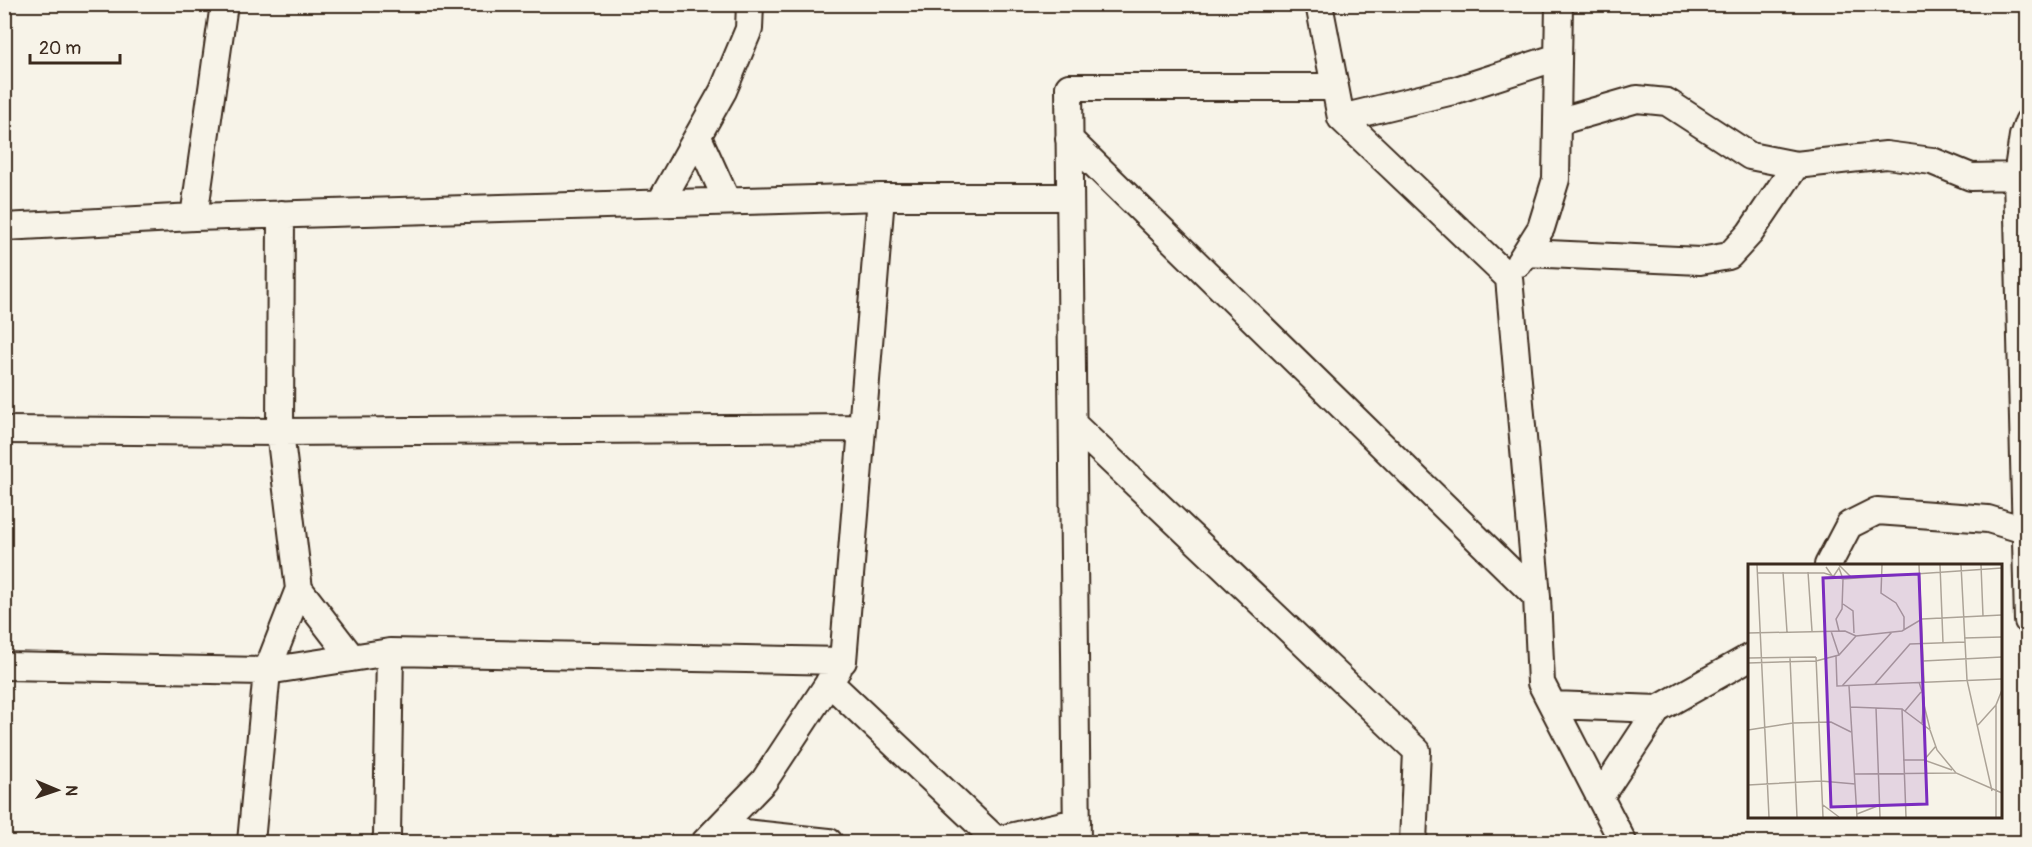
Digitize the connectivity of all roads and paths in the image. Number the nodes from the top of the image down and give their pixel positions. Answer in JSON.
{"nodes":[{"id":1,"x":224,"y":4,"type":"edge"},
{"id":2,"x":750,"y":4,"type":"edge"},
{"id":3,"x":1319,"y":4,"type":"edge"},
{"id":4,"x":1559,"y":4,"type":"edge"},
{"id":5,"x":1558,"y":57,"type":"junction"},
{"id":6,"x":1335,"y":87,"type":"junction"},
{"id":7,"x":1341,"y":118,"type":"junction"},
{"id":8,"x":1557,"y":122,"type":"junction"},
{"id":9,"x":2028,"y":122,"type":"edge"},
{"id":10,"x":698,"y":136,"type":"junction"},
{"id":11,"x":1069,"y":139,"type":"junction"},
{"id":12,"x":1796,"y":165,"type":"junction"},
{"id":13,"x":2022,"y":174,"type":"edge"},
{"id":14,"x":881,"y":197,"type":"junction"},
{"id":15,"x":1070,"y":197,"type":"junction"},
{"id":16,"x":727,"y":201,"type":"junction"},
{"id":17,"x":660,"y":203,"type":"junction"},
{"id":18,"x":281,"y":214,"type":"junction"},
{"id":19,"x":194,"y":218,"type":"junction"},
{"id":20,"x":4,"y":226,"type":"edge"},
{"id":21,"x":2023,"y":249,"type":"edge"},
{"id":22,"x":1526,"y":253,"type":"junction"},
{"id":23,"x":1509,"y":278,"type":"junction"},
{"id":24,"x":2024,"y":333,"type":"edge"},
{"id":25,"x":1073,"y":424,"type":"junction"},
{"id":26,"x":2025,"y":425,"type":"edge"},
{"id":27,"x":862,"y":428,"type":"junction"},
{"id":28,"x":4,"y":430,"type":"edge"},
{"id":29,"x":280,"y":432,"type":"junction"},
{"id":30,"x":2026,"y":531,"type":"edge"},
{"id":31,"x":1829,"y":564,"type":"edge"},
{"id":32,"x":299,"y":589,"type":"junction"},
{"id":33,"x":1537,"y":597,"type":"junction"},
{"id":34,"x":2028,"y":621,"type":"edge"},
{"id":35,"x":390,"y":652,"type":"junction"},
{"id":36,"x":352,"y":658,"type":"junction"},
{"id":37,"x":1748,"y":658,"type":"edge"},
{"id":38,"x":843,"y":661,"type":"junction"},
{"id":39,"x":4,"y":666,"type":"edge"},
{"id":40,"x":267,"y":671,"type":"junction"},
{"id":41,"x":829,"y":682,"type":"junction"},
{"id":42,"x":1553,"y":705,"type":"junction"},
{"id":43,"x":1658,"y":709,"type":"junction"},
{"id":44,"x":1600,"y":797,"type":"junction"},
{"id":45,"x":1077,"y":832,"type":"edge"},
{"id":46,"x":711,"y":836,"type":"edge"},
{"id":47,"x":388,"y":840,"type":"edge"},
{"id":48,"x":992,"y":842,"type":"edge"},
{"id":49,"x":251,"y":843,"type":"edge"},
{"id":50,"x":828,"y":843,"type":"edge"},
{"id":51,"x":1413,"y":843,"type":"edge"},
{"id":52,"x":1623,"y":843,"type":"edge"}],
"edges":[{"from":1,"to":19,"type":"street"},
{"from":2,"to":10,"type":"street"},
{"from":3,"to":6,"type":"street"},
{"from":4,"to":5,"type":"street"},
{"from":5,"to":7,"type":"street"},
{"from":5,"to":8,"type":"street"},
{"from":6,"to":7,"type":"street"},
{"from":6,"to":11,"type":"street"},
{"from":7,"to":23,"type":"street"},
{"from":8,"to":12,"type":"street"},
{"from":8,"to":22,"type":"street"},
{"from":9,"to":13,"type":"street"},
{"from":10,"to":16,"type":"street"},
{"from":10,"to":17,"type":"street"},
{"from":11,"to":15,"type":"street"},
{"from":11,"to":33,"type":"street"},
{"from":12,"to":13,"type":"street"},
{"from":12,"to":22,"type":"street"},
{"from":13,"to":21,"type":"street"},
{"from":14,"to":15,"type":"street"},
{"from":14,"to":16,"type":"street"},
{"from":14,"to":27,"type":"street"},
{"from":15,"to":25,"type":"street"},
{"from":16,"to":17,"type":"street"},
{"from":17,"to":18,"type":"street"},
{"from":18,"to":19,"type":"street"},
{"from":18,"to":29,"type":"street"},
{"from":19,"to":20,"type":"street"},
{"from":21,"to":24,"type":"street"},
{"from":22,"to":23,"type":"street"},
{"from":23,"to":33,"type":"street"},
{"from":24,"to":26,"type":"street"},
{"from":25,"to":45,"type":"street"},
{"from":25,"to":51,"type":"street"},
{"from":26,"to":30,"type":"street"},
{"from":27,"to":29,"type":"street"},
{"from":27,"to":38,"type":"street"},
{"from":28,"to":29,"type":"street"},
{"from":29,"to":32,"type":"street"},
{"from":30,"to":31,"type":"street"},
{"from":30,"to":34,"type":"street"},
{"from":32,"to":36,"type":"street"},
{"from":32,"to":40,"type":"street"},
{"from":33,"to":42,"type":"street"},
{"from":35,"to":36,"type":"street"},
{"from":35,"to":38,"type":"street"},
{"from":35,"to":47,"type":"street"},
{"from":36,"to":40,"type":"street"},
{"from":37,"to":43,"type":"street"},
{"from":38,"to":41,"type":"street"},
{"from":39,"to":40,"type":"street"},
{"from":40,"to":49,"type":"street"},
{"from":41,"to":46,"type":"street"},
{"from":41,"to":48,"type":"street"},
{"from":42,"to":43,"type":"street"},
{"from":42,"to":44,"type":"street"},
{"from":43,"to":44,"type":"street"},
{"from":44,"to":52,"type":"street"},
{"from":45,"to":48,"type":"street"},
{"from":46,"to":50,"type":"street"}]}
